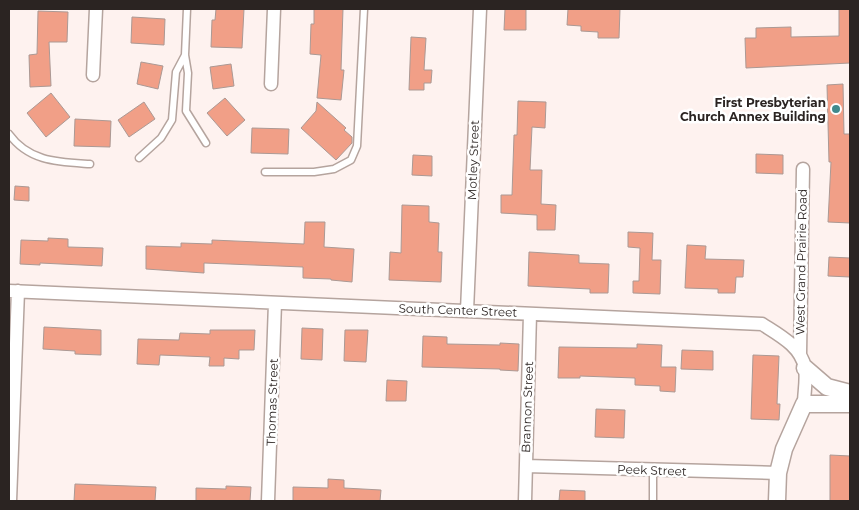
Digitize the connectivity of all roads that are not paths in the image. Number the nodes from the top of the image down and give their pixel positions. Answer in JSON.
{"nodes":[{"id":1,"x":96,"y":9,"type":"edge"},
{"id":2,"x":187,"y":9,"type":"edge"},
{"id":3,"x":274,"y":9,"type":"edge"},
{"id":4,"x":364,"y":9,"type":"edge"},
{"id":5,"x":480,"y":9,"type":"edge"},
{"id":6,"x":185,"y":55,"type":"junction"},
{"id":7,"x":93,"y":75,"type":"dead end"},
{"id":8,"x":271,"y":84,"type":"dead end"},
{"id":9,"x":9,"y":134,"type":"edge"},
{"id":10,"x":206,"y":142,"type":"dead end"},
{"id":11,"x":139,"y":158,"type":"dead end"},
{"id":12,"x":90,"y":164,"type":"dead end"},
{"id":13,"x":803,"y":169,"type":"dead end"},
{"id":14,"x":265,"y":172,"type":"dead end"},
{"id":15,"x":13,"y":291,"type":"edge"},
{"id":16,"x":275,"y":302,"type":"junction"},
{"id":17,"x":467,"y":311,"type":"junction"},
{"id":18,"x":530,"y":314,"type":"junction"},
{"id":19,"x":802,"y":362,"type":"junction"},
{"id":20,"x":850,"y":393,"type":"edge"},
{"id":21,"x":804,"y":404,"type":"junction"},
{"id":22,"x":850,"y":404,"type":"edge"},
{"id":23,"x":526,"y":466,"type":"junction"},
{"id":24,"x":653,"y":470,"type":"junction"},
{"id":25,"x":778,"y":473,"type":"junction"},
{"id":26,"x":10,"y":501,"type":"edge"},
{"id":27,"x":268,"y":501,"type":"edge"},
{"id":28,"x":525,"y":501,"type":"edge"},
{"id":29,"x":653,"y":501,"type":"edge"},
{"id":30,"x":777,"y":501,"type":"edge"}],
"edges":[{"from":1,"to":7,"type":"street"},
{"from":2,"to":6,"type":"lane"},
{"from":3,"to":8,"type":"street"},
{"from":4,"to":14,"type":"lane"},
{"from":5,"to":17,"type":"street","name":"Motley Street"},
{"from":6,"to":10,"type":"lane"},
{"from":6,"to":11,"type":"lane"},
{"from":9,"to":12,"type":"lane"},
{"from":13,"to":19,"type":"street","name":"West Grand Prairie Road"},
{"from":15,"to":16,"type":"street","name":"South Center Street"},
{"from":15,"to":26,"type":"street"},
{"from":16,"to":17,"type":"street","name":"South Center Street"},
{"from":16,"to":27,"type":"street","name":"Thomas Street"},
{"from":17,"to":18,"type":"street","name":"South Center Street"},
{"from":18,"to":19,"type":"street","name":"South Center Street"},
{"from":18,"to":23,"type":"street","name":"Brannon Street"},
{"from":19,"to":20,"type":"street"},
{"from":19,"to":21,"type":"street"},
{"from":21,"to":22,"type":"street"},
{"from":21,"to":25,"type":"street"},
{"from":23,"to":24,"type":"street","name":"Peek Street"},
{"from":23,"to":28,"type":"street","name":"Brannon Street"},
{"from":24,"to":25,"type":"street","name":"Peek Street"},
{"from":24,"to":29,"type":"lane"},
{"from":25,"to":30,"type":"street"}]}
